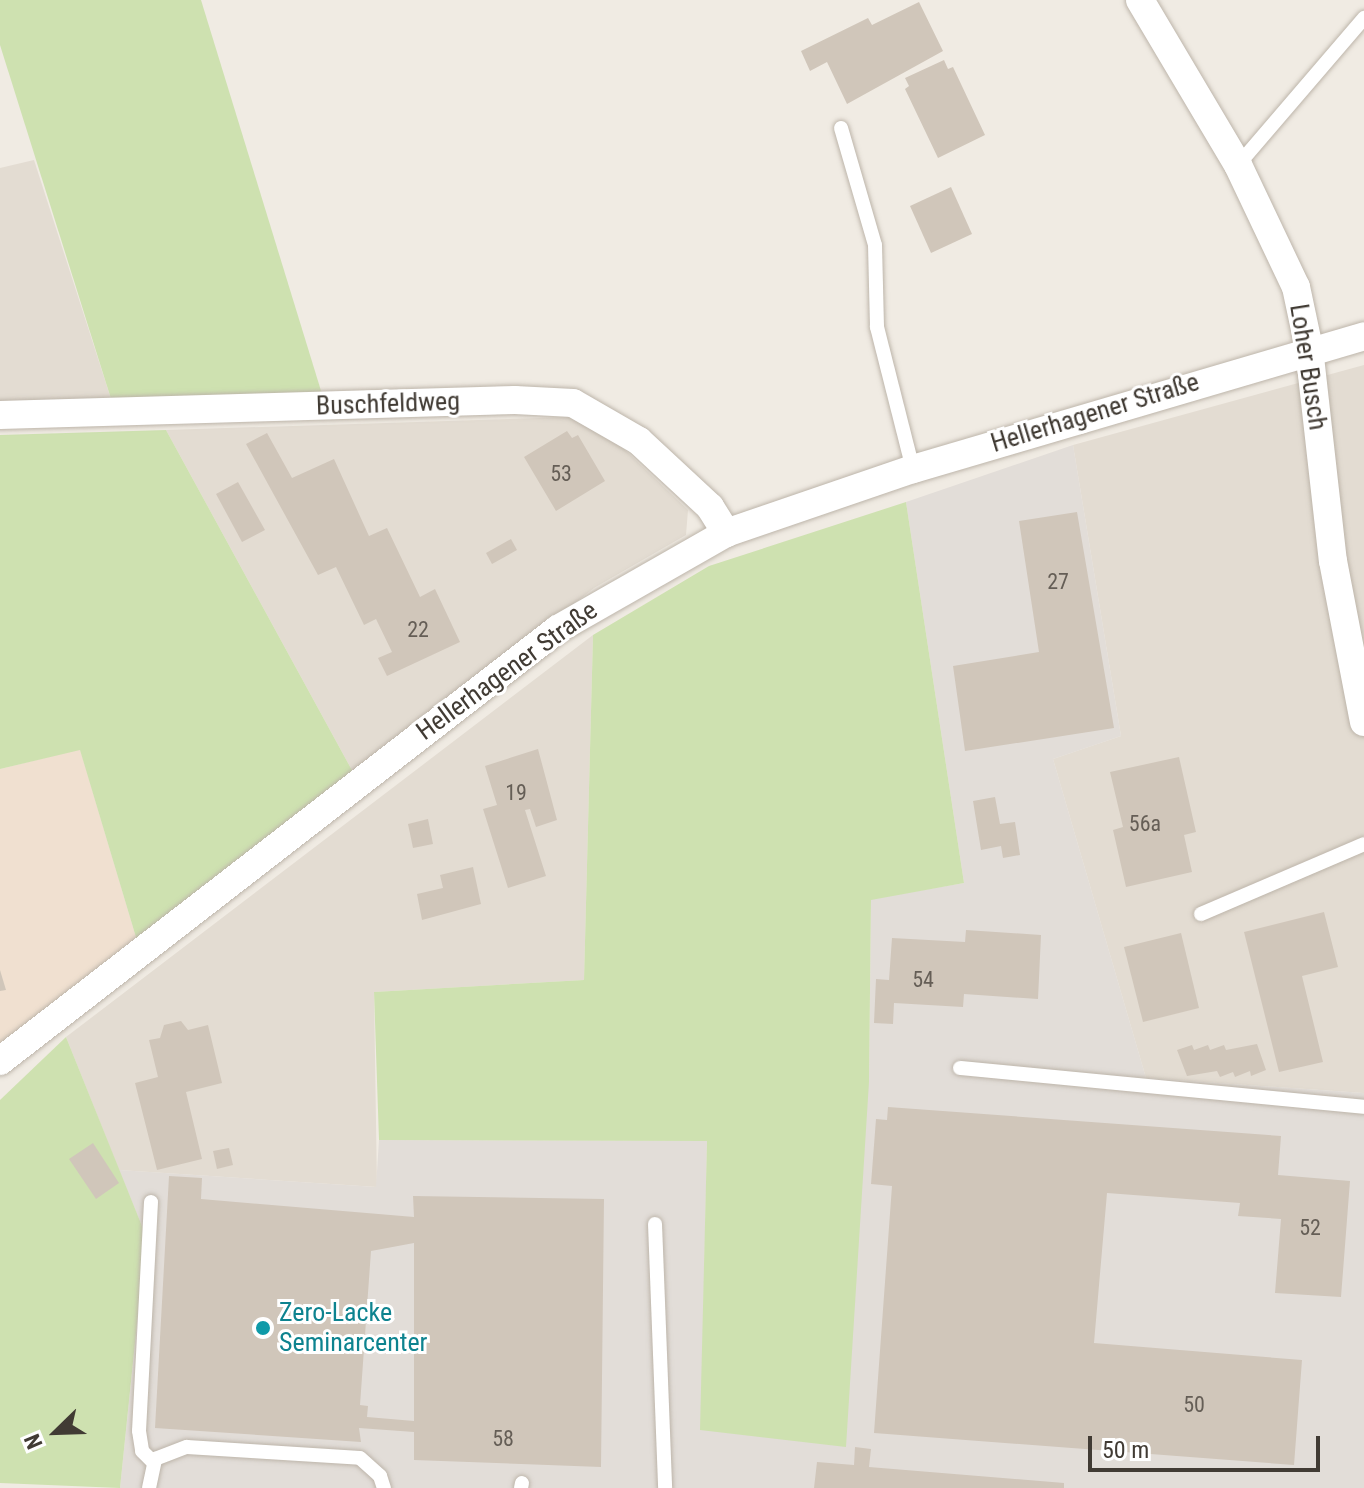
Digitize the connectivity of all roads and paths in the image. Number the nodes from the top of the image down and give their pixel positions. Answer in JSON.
{"nodes":[{"id":1,"x":1140,"y":0,"type":"edge"},
{"id":2,"x":1364,"y":18,"type":"edge"},
{"id":3,"x":841,"y":128,"type":"dead end"},
{"id":4,"x":1238,"y":165,"type":"junction"},
{"id":5,"x":1364,"y":336,"type":"edge"},
{"id":6,"x":1309,"y":348,"type":"junction"},
{"id":7,"x":0,"y":415,"type":"edge"},
{"id":8,"x":913,"y":469,"type":"junction"},
{"id":9,"x":726,"y":533,"type":"junction"},
{"id":10,"x":1364,"y":722,"type":"edge"},
{"id":11,"x":1364,"y":844,"type":"edge"},
{"id":12,"x":1201,"y":914,"type":"dead end"},
{"id":13,"x":0,"y":1061,"type":"edge"},
{"id":14,"x":960,"y":1068,"type":"dead end"},
{"id":15,"x":1364,"y":1107,"type":"edge"},
{"id":16,"x":151,"y":1202,"type":"dead end"},
{"id":17,"x":655,"y":1224,"type":"dead end"},
{"id":18,"x":153,"y":1462,"type":"junction"},
{"id":19,"x":149,"y":1488,"type":"edge"},
{"id":20,"x":384,"y":1488,"type":"edge"},
{"id":21,"x":665,"y":1488,"type":"edge"}],
"edges":[{"from":1,"to":4,"type":"street","name":"Loher Busch"},
{"from":2,"to":4,"type":"lane"},
{"from":3,"to":8,"type":"lane"},
{"from":4,"to":6,"type":"street","name":"Loher Busch"},
{"from":5,"to":6,"type":"street","name":"Hellerhagener Straße"},
{"from":6,"to":8,"type":"street","name":"Hellerhagener Straße"},
{"from":6,"to":10,"type":"street","name":"Loher Busch"},
{"from":7,"to":9,"type":"street","name":"Buschfeldweg"},
{"from":8,"to":9,"type":"street","name":"Hellerhagener Straße"},
{"from":9,"to":13,"type":"street","name":"Hellerhagener Straße"},
{"from":11,"to":12,"type":"lane"},
{"from":14,"to":15,"type":"lane"},
{"from":16,"to":18,"type":"lane"},
{"from":17,"to":21,"type":"lane"},
{"from":18,"to":19,"type":"lane"},
{"from":18,"to":20,"type":"lane"}]}
